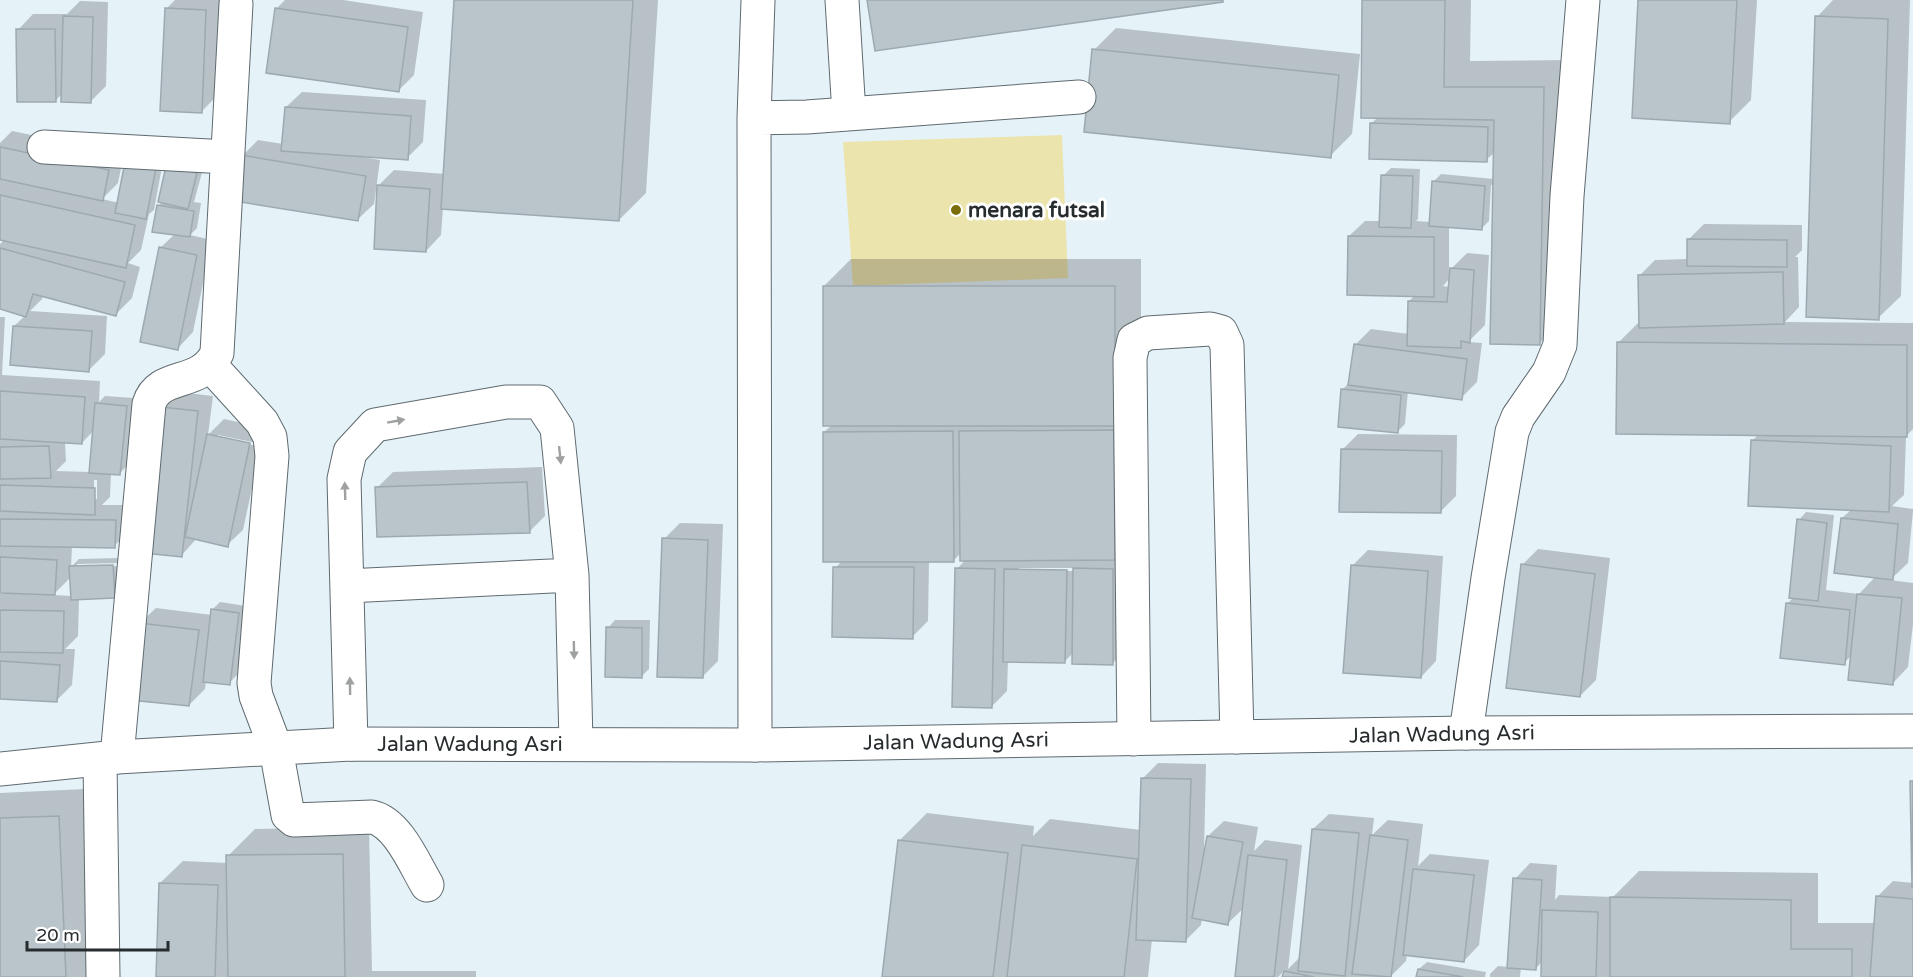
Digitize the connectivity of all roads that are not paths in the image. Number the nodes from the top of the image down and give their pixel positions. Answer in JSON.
{"nodes":[{"id":1,"x":758,"y":0,"type":"edge"},
{"id":2,"x":843,"y":0,"type":"edge"},
{"id":3,"x":1583,"y":0,"type":"edge"},
{"id":4,"x":236,"y":4,"type":"dead end"},
{"id":5,"x":1079,"y":97,"type":"dead end"},
{"id":6,"x":849,"y":114,"type":"junction"},
{"id":7,"x":754,"y":118,"type":"junction"},
{"id":8,"x":44,"y":147,"type":"dead end"},
{"id":9,"x":227,"y":157,"type":"junction"},
{"id":10,"x":210,"y":365,"type":"junction"},
{"id":11,"x":572,"y":574,"type":"junction"},
{"id":12,"x":347,"y":586,"type":"junction"},
{"id":13,"x":1913,"y":731,"type":"edge"},
{"id":14,"x":1466,"y":733,"type":"junction"},
{"id":15,"x":1237,"y":737,"type":"junction"},
{"id":16,"x":1134,"y":739,"type":"junction"},
{"id":17,"x":351,"y":744,"type":"junction"},
{"id":18,"x":576,"y":744,"type":"junction"},
{"id":19,"x":754,"y":745,"type":"junction"},
{"id":20,"x":276,"y":749,"type":"junction"},
{"id":21,"x":108,"y":758,"type":"junction"},
{"id":22,"x":0,"y":769,"type":"edge"},
{"id":23,"x":426,"y":885,"type":"dead end"},
{"id":24,"x":103,"y":977,"type":"edge"}],
"edges":[{"from":1,"to":7,"type":"street"},
{"from":2,"to":6,"type":"street"},
{"from":3,"to":14,"type":"street"},
{"from":4,"to":9,"type":"street"},
{"from":5,"to":6,"type":"street"},
{"from":6,"to":7,"type":"street"},
{"from":7,"to":19,"type":"street"},
{"from":8,"to":9,"type":"street"},
{"from":9,"to":10,"type":"street"},
{"from":10,"to":20,"type":"street"},
{"from":10,"to":21,"type":"street"},
{"from":11,"to":12,"type":"street"},
{"from":12,"to":11,"type":"street","one_way":true},
{"from":11,"to":18,"type":"street","one_way":true},
{"from":17,"to":12,"type":"street","one_way":true},
{"from":13,"to":14,"type":"street","name":"Jalan Wadung Asri"},
{"from":14,"to":15,"type":"street","name":"Jalan Wadung Asri"},
{"from":15,"to":16,"type":"street","name":"Jalan Wadung Asri"},
{"from":15,"to":16,"type":"street"},
{"from":16,"to":19,"type":"street","name":"Jalan Wadung Asri"},
{"from":17,"to":18,"type":"street","name":"Jalan Wadung Asri"},
{"from":17,"to":20,"type":"street","name":"Jalan Wadung Asri"},
{"from":18,"to":19,"type":"street","name":"Jalan Wadung Asri"},
{"from":20,"to":21,"type":"street","name":"Jalan Wadung Asri"},
{"from":20,"to":23,"type":"street"},
{"from":21,"to":22,"type":"street","name":"Jalan Wadung Asri"},
{"from":21,"to":24,"type":"street"}]}
